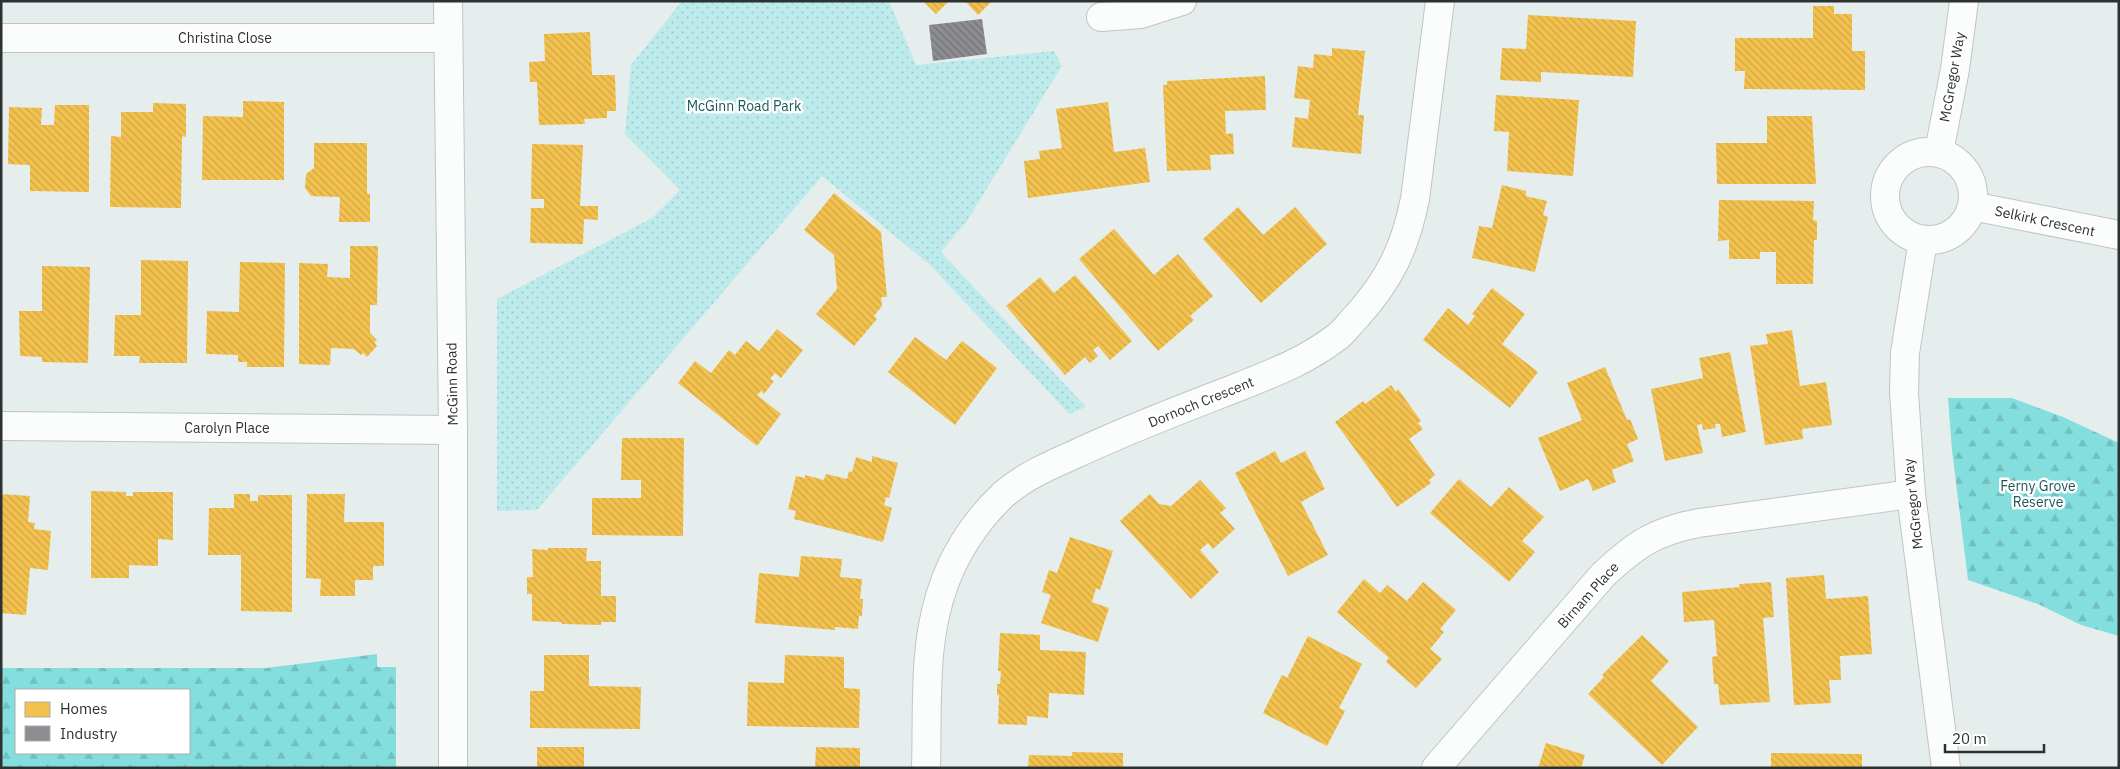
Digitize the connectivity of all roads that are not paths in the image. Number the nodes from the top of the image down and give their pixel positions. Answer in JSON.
{"nodes":[{"id":1,"x":448,"y":1,"type":"edge"},
{"id":2,"x":1182,"y":1,"type":"edge"},
{"id":3,"x":1440,"y":1,"type":"edge"},
{"id":4,"x":1964,"y":1,"type":"edge"},
{"id":5,"x":1101,"y":17,"type":"dead end"},
{"id":6,"x":1,"y":38,"type":"edge"},
{"id":7,"x":448,"y":38,"type":"junction"},
{"id":8,"x":1939,"y":152,"type":"junction"},
{"id":9,"x":1972,"y":206,"type":"junction"},
{"id":10,"x":2119,"y":235,"type":"edge"},
{"id":11,"x":1923,"y":240,"type":"junction"},
{"id":12,"x":1,"y":426,"type":"edge"},
{"id":13,"x":453,"y":430,"type":"junction"},
{"id":14,"x":1911,"y":494,"type":"junction"},
{"id":15,"x":453,"y":768,"type":"edge"},
{"id":16,"x":926,"y":768,"type":"edge"},
{"id":17,"x":1436,"y":768,"type":"edge"},
{"id":18,"x":1946,"y":768,"type":"edge"}],
"edges":[{"from":1,"to":7,"type":"street","name":"McGinn Road"},
{"from":2,"to":5,"type":"street"},
{"from":3,"to":16,"type":"street","name":"Dornoch Crescent"},
{"from":4,"to":8,"type":"street","name":"McGregor Way"},
{"from":6,"to":7,"type":"street","name":"Christina Close"},
{"from":7,"to":13,"type":"street","name":"McGinn Road"},
{"from":8,"to":9,"type":"street"},
{"from":8,"to":11,"type":"street"},
{"from":9,"to":10,"type":"street","name":"Selkirk Crescent"},
{"from":9,"to":11,"type":"street"},
{"from":11,"to":14,"type":"street","name":"McGregor Way"},
{"from":12,"to":13,"type":"street","name":"Carolyn Place"},
{"from":13,"to":15,"type":"street","name":"McGinn Road"},
{"from":14,"to":17,"type":"street","name":"Birnam Place"},
{"from":14,"to":18,"type":"street","name":"McGregor Way"}]}
